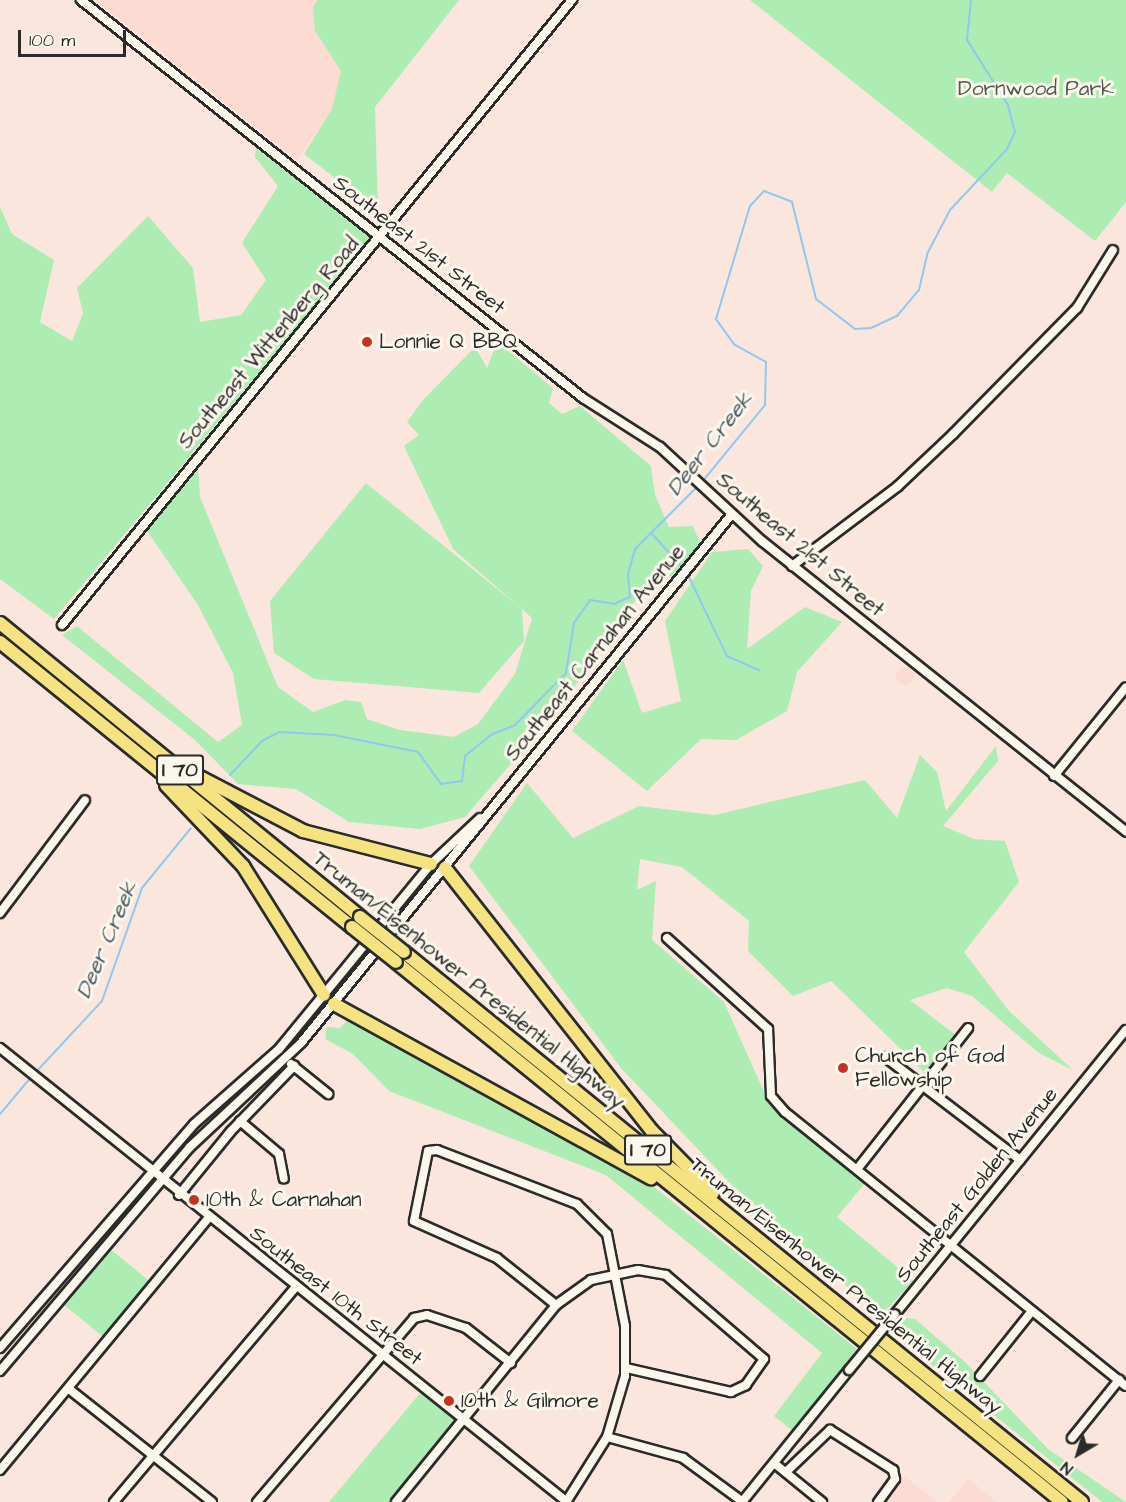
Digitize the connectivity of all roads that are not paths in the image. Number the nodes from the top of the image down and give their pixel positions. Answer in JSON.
{"nodes":[{"id":1,"x":81,"y":0,"type":"edge"},
{"id":2,"x":572,"y":0,"type":"edge"},
{"id":3,"x":380,"y":237,"type":"junction"},
{"id":4,"x":1113,"y":250,"type":"dead end"},
{"id":5,"x":732,"y":514,"type":"junction"},
{"id":6,"x":792,"y":566,"type":"junction"},
{"id":7,"x":0,"y":623,"type":"edge"},
{"id":8,"x":62,"y":625,"type":"dead end"},
{"id":9,"x":0,"y":642,"type":"edge"},
{"id":10,"x":1126,"y":687,"type":"edge"},
{"id":11,"x":98,"y":720,"type":"junction"},
{"id":12,"x":135,"y":734,"type":"junction"},
{"id":13,"x":1054,"y":776,"type":"junction"},
{"id":14,"x":85,"y":800,"type":"dead end"},
{"id":15,"x":485,"y":814,"type":"junction"},
{"id":16,"x":1126,"y":832,"type":"edge"},
{"id":17,"x":430,"y":864,"type":"junction"},
{"id":18,"x":445,"y":868,"type":"junction"},
{"id":19,"x":0,"y":913,"type":"edge"},
{"id":20,"x":356,"y":922,"type":"junction"},
{"id":21,"x":667,"y":938,"type":"dead end"},
{"id":22,"x":400,"y":957,"type":"junction"},
{"id":23,"x":324,"y":995,"type":"junction"},
{"id":24,"x":334,"y":1004,"type":"junction"},
{"id":25,"x":968,"y":1028,"type":"dead end"},
{"id":26,"x":1126,"y":1030,"type":"edge"},
{"id":27,"x":0,"y":1048,"type":"edge"},
{"id":28,"x":885,"y":1057,"type":"dead end"},
{"id":29,"x":286,"y":1059,"type":"junction"},
{"id":30,"x":294,"y":1066,"type":"junction"},
{"id":31,"x":924,"y":1087,"type":"junction"},
{"id":32,"x":328,"y":1094,"type":"dead end"},
{"id":33,"x":240,"y":1121,"type":"junction"},
{"id":34,"x":1020,"y":1160,"type":"junction"},
{"id":35,"x":858,"y":1168,"type":"junction"},
{"id":36,"x":151,"y":1173,"type":"junction"},
{"id":37,"x":284,"y":1179,"type":"dead end"},
{"id":38,"x":160,"y":1181,"type":"junction"},
{"id":39,"x":179,"y":1195,"type":"junction"},
{"id":40,"x":208,"y":1219,"type":"junction"},
{"id":41,"x":722,"y":1226,"type":"junction"},
{"id":42,"x":951,"y":1245,"type":"junction"},
{"id":43,"x":792,"y":1267,"type":"junction"},
{"id":44,"x":615,"y":1275,"type":"junction"},
{"id":45,"x":296,"y":1287,"type":"junction"},
{"id":46,"x":556,"y":1305,"type":"junction"},
{"id":47,"x":1032,"y":1312,"type":"junction"},
{"id":48,"x":0,"y":1348,"type":"edge"},
{"id":49,"x":380,"y":1354,"type":"junction"},
{"id":50,"x":511,"y":1363,"type":"junction"},
{"id":51,"x":626,"y":1368,"type":"junction"},
{"id":52,"x":0,"y":1371,"type":"edge"},
{"id":53,"x":980,"y":1376,"type":"dead end"},
{"id":54,"x":1123,"y":1383,"type":"edge"},
{"id":55,"x":69,"y":1389,"type":"junction"},
{"id":56,"x":464,"y":1421,"type":"junction"},
{"id":57,"x":607,"y":1437,"type":"junction"},
{"id":58,"x":1072,"y":1438,"type":"dead end"},
{"id":59,"x":153,"y":1457,"type":"junction"},
{"id":60,"x":774,"y":1462,"type":"junction"},
{"id":61,"x":1014,"y":1463,"type":"junction"},
{"id":62,"x":0,"y":1470,"type":"edge"},
{"id":63,"x":786,"y":1472,"type":"junction"},
{"id":64,"x":114,"y":1502,"type":"edge"},
{"id":65,"x":212,"y":1502,"type":"edge"},
{"id":66,"x":257,"y":1502,"type":"edge"},
{"id":67,"x":396,"y":1502,"type":"edge"},
{"id":68,"x":566,"y":1502,"type":"edge"},
{"id":69,"x":742,"y":1502,"type":"edge"},
{"id":70,"x":822,"y":1502,"type":"edge"},
{"id":71,"x":878,"y":1502,"type":"edge"},
{"id":72,"x":1052,"y":1502,"type":"edge"},
{"id":73,"x":1062,"y":1502,"type":"edge"},
{"id":74,"x":1082,"y":1502,"type":"edge"}],
"edges":[{"from":1,"to":3,"type":"street","name":"Southeast 21st Street"},
{"from":2,"to":3,"type":"street","name":"Southeast Wittenberg Road"},
{"from":3,"to":5,"type":"street","name":"Southeast 21st Street"},
{"from":3,"to":8,"type":"street","name":"Southeast Wittenberg Road"},
{"from":4,"to":6,"type":"street"},
{"from":5,"to":6,"type":"street","name":"Southeast 21st Street"},
{"from":5,"to":15,"type":"street","name":"Southeast Carnahan Avenue"},
{"from":6,"to":13,"type":"street","name":"Southeast 21st Street"},
{"from":7,"to":12,"type":"highway","name":"Truman/Eisenhower Presidential Highway","number":"I 70"},
{"from":9,"to":11,"type":"highway","name":"Truman/Eisenhower Presidential Highway","number":"I 70"},
{"from":10,"to":13,"type":"street"},
{"from":11,"to":20,"type":"highway","name":"Truman/Eisenhower Presidential Highway","number":"I 70"},
{"from":11,"to":23,"type":"highway"},
{"from":12,"to":17,"type":"highway"},
{"from":12,"to":20,"type":"highway","name":"Truman/Eisenhower Presidential Highway","number":"I 70"},
{"from":13,"to":16,"type":"street","name":"Southeast 21st Street"},
{"from":14,"to":19,"type":"street"},
{"from":15,"to":17,"type":"street","name":"Southeast Carnahan Avenue"},
{"from":15,"to":18,"type":"street","name":"Southeast Carnahan Avenue"},
{"from":17,"to":18,"type":"street"},
{"from":17,"to":23,"type":"street","name":"Southeast Carnahan Avenue"},
{"from":18,"to":24,"type":"street","name":"Southeast Carnahan Avenue"},
{"from":18,"to":43,"type":"highway"},
{"from":20,"to":22,"type":"highway","name":"Truman/Eisenhower Presidential Highway","number":"I 70","bridge":true},
{"from":21,"to":35,"type":"street"},
{"from":22,"to":41,"type":"highway","name":"Truman/Eisenhower Presidential Highway","number":"I 70"},
{"from":22,"to":43,"type":"highway","name":"Truman/Eisenhower Presidential Highway","number":"I 70"},
{"from":23,"to":24,"type":"street"},
{"from":23,"to":36,"type":"street","name":"Southeast Carnahan Avenue"},
{"from":24,"to":29,"type":"street","name":"Southeast Carnahan Avenue"},
{"from":24,"to":41,"type":"highway"},
{"from":25,"to":31,"type":"street"},
{"from":26,"to":34,"type":"street","name":"Southeast Golden Avenue"},
{"from":27,"to":36,"type":"street","name":"Southeast 10th Street"},
{"from":28,"to":31,"type":"street"},
{"from":29,"to":30,"type":"street"},
{"from":29,"to":38,"type":"street","name":"Southeast Carnahan Avenue"},
{"from":30,"to":32,"type":"street"},
{"from":30,"to":33,"type":"street"},
{"from":31,"to":34,"type":"street"},
{"from":31,"to":35,"type":"street"},
{"from":33,"to":37,"type":"street"},
{"from":33,"to":39,"type":"street"},
{"from":34,"to":42,"type":"street","name":"Southeast Golden Avenue"},
{"from":35,"to":42,"type":"street"},
{"from":36,"to":38,"type":"street","name":"Southeast 10th Street"},
{"from":36,"to":48,"type":"street","name":"Southeast Carnahan Avenue"},
{"from":38,"to":39,"type":"street","name":"Southeast 10th Street"},
{"from":38,"to":52,"type":"street","name":"Southeast Carnahan Avenue"},
{"from":39,"to":40,"type":"street","name":"Southeast 10th Street"},
{"from":40,"to":45,"type":"street","name":"Southeast 10th Street"},
{"from":40,"to":55,"type":"street"},
{"from":41,"to":61,"type":"highway","name":"Truman/Eisenhower Presidential Highway","number":"I 70"},
{"from":42,"to":47,"type":"street"},
{"from":42,"to":60,"type":"street","name":"Southeast Golden Avenue","bridge":true},
{"from":43,"to":74,"type":"highway","name":"Truman/Eisenhower Presidential Highway","number":"I 70"},
{"from":44,"to":46,"type":"street"},
{"from":44,"to":46,"type":"street"},
{"from":44,"to":51,"type":"street"},
{"from":44,"to":51,"type":"street"},
{"from":45,"to":49,"type":"street","name":"Southeast 10th Street"},
{"from":45,"to":59,"type":"street"},
{"from":46,"to":50,"type":"street"},
{"from":47,"to":53,"type":"street"},
{"from":47,"to":54,"type":"street"},
{"from":49,"to":50,"type":"street"},
{"from":49,"to":56,"type":"street","name":"Southeast 10th Street"},
{"from":49,"to":66,"type":"street"},
{"from":50,"to":56,"type":"street"},
{"from":51,"to":57,"type":"street"},
{"from":54,"to":58,"type":"street"},
{"from":55,"to":59,"type":"street"},
{"from":55,"to":62,"type":"street"},
{"from":56,"to":67,"type":"street"},
{"from":56,"to":68,"type":"street","name":"Southeast 10th Street"},
{"from":57,"to":68,"type":"street"},
{"from":57,"to":69,"type":"street"},
{"from":59,"to":64,"type":"street"},
{"from":59,"to":65,"type":"street"},
{"from":60,"to":63,"type":"street"},
{"from":60,"to":69,"type":"street","name":"Southeast Golden Avenue"},
{"from":61,"to":72,"type":"highway"},
{"from":61,"to":73,"type":"highway","name":"Truman/Eisenhower Presidential Highway","number":"I 70"},
{"from":63,"to":70,"type":"street"},
{"from":63,"to":71,"type":"street"}]}
